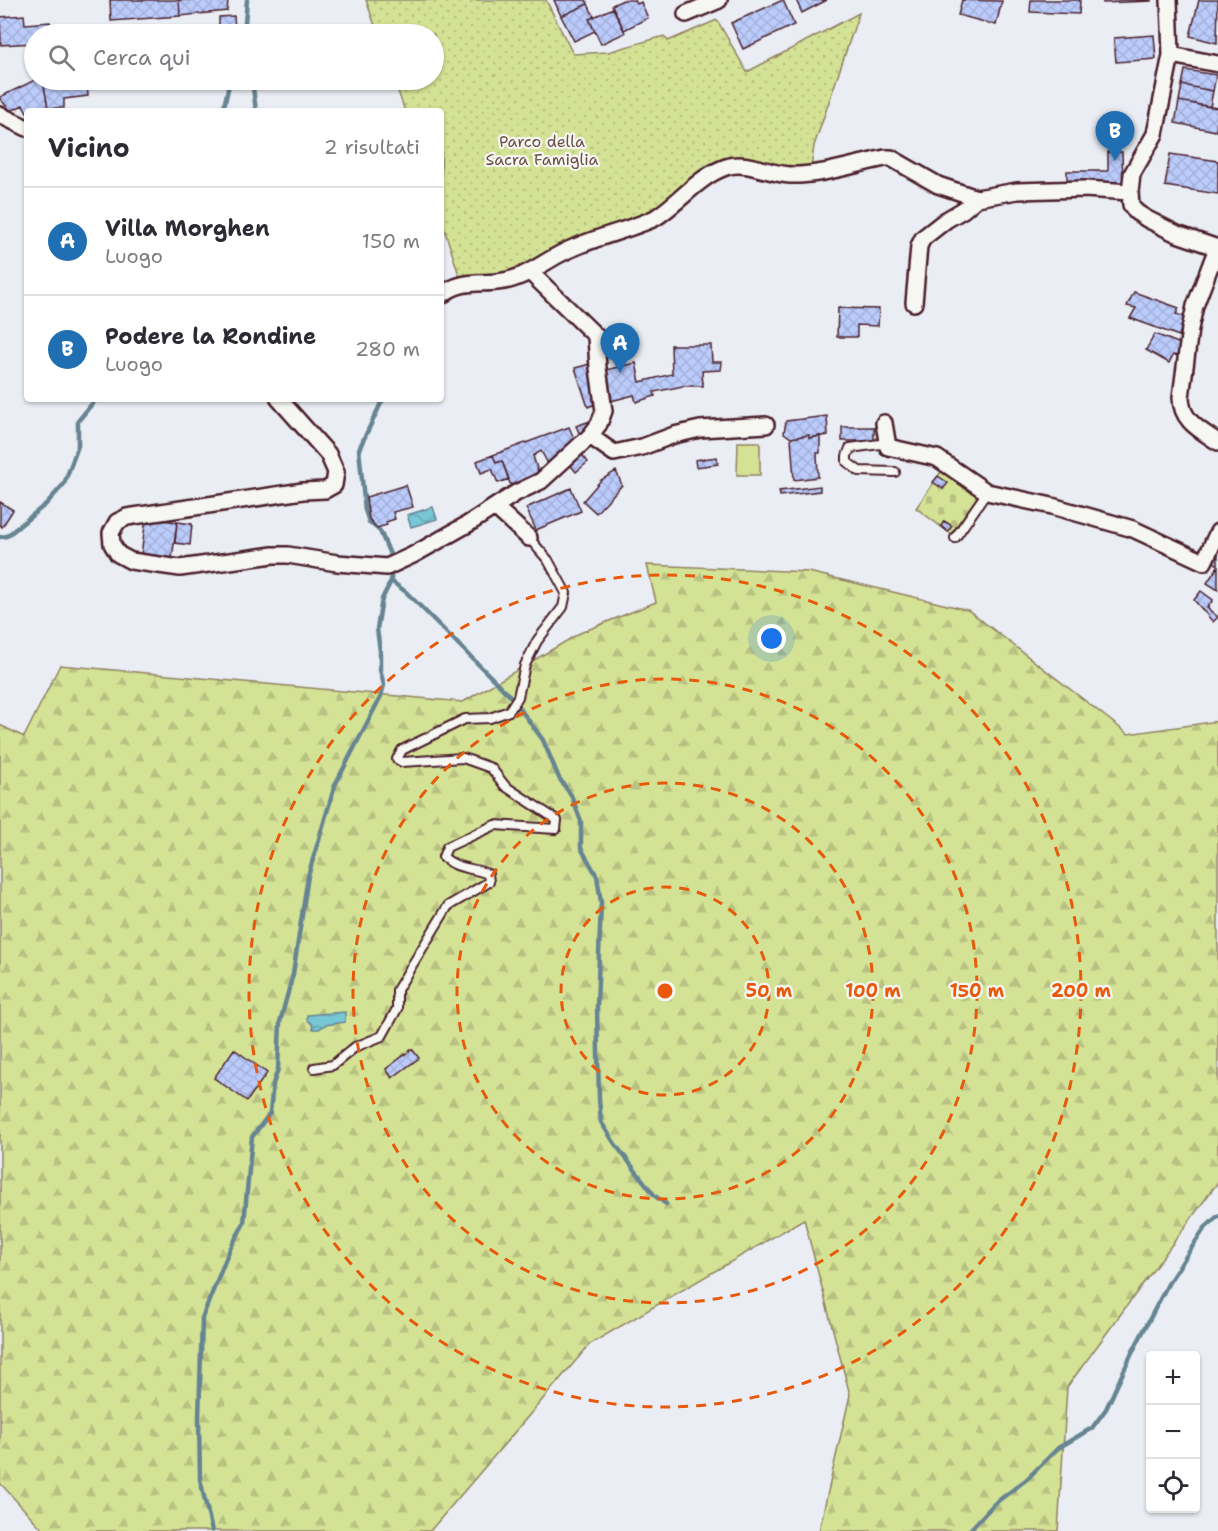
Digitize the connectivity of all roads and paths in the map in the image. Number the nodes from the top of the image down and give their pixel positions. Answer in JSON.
{"nodes":[{"id":1,"x":719,"y":0,"type":"edge"},
{"id":2,"x":1169,"y":0,"type":"edge"},
{"id":3,"x":686,"y":14,"type":"dead end"},
{"id":4,"x":1171,"y":55,"type":"junction"},
{"id":5,"x":1218,"y":64,"type":"edge"},
{"id":6,"x":0,"y":115,"type":"edge"},
{"id":7,"x":24,"y":127,"type":"edge"},
{"id":8,"x":1130,"y":192,"type":"junction"},
{"id":9,"x":977,"y":198,"type":"junction"},
{"id":10,"x":1217,"y":248,"type":"edge"},
{"id":11,"x":531,"y":273,"type":"junction"},
{"id":12,"x":444,"y":293,"type":"edge"},
{"id":13,"x":914,"y":303,"type":"dead end"},
{"id":14,"x":282,"y":402,"type":"edge"},
{"id":15,"x":884,"y":423,"type":"dead end"},
{"id":16,"x":766,"y":425,"type":"dead end"},
{"id":17,"x":590,"y":436,"type":"junction"},
{"id":18,"x":1218,"y":442,"type":"edge"},
{"id":19,"x":888,"y":447,"type":"junction"},
{"id":20,"x":895,"y":472,"type":"dead end"},
{"id":21,"x":987,"y":492,"type":"junction"},
{"id":22,"x":495,"y":507,"type":"junction"},
{"id":23,"x":1218,"y":532,"type":"edge"},
{"id":24,"x":529,"y":538,"type":"joint"},
{"id":25,"x":955,"y":538,"type":"dead end"},
{"id":26,"x":314,"y":1068,"type":"dead end"}],
"edges":[{"from":1,"to":3,"type":"street"},
{"from":2,"to":4,"type":"street"},
{"from":4,"to":5,"type":"street"},
{"from":4,"to":8,"type":"street"},
{"from":6,"to":7,"type":"street"},
{"from":8,"to":9,"type":"street"},
{"from":8,"to":10,"type":"street"},
{"from":9,"to":11,"type":"street"},
{"from":9,"to":13,"type":"street"},
{"from":10,"to":18,"type":"street"},
{"from":11,"to":12,"type":"street"},
{"from":11,"to":17,"type":"street"},
{"from":14,"to":22,"type":"street"},
{"from":15,"to":19,"type":"street"},
{"from":16,"to":17,"type":"street"},
{"from":17,"to":22,"type":"street"},
{"from":19,"to":20,"type":"lane"},
{"from":19,"to":21,"type":"street"},
{"from":21,"to":23,"type":"street"},
{"from":21,"to":25,"type":"lane"},
{"from":22,"to":24,"type":"street"},
{"from":24,"to":26,"type":"lane"}]}
